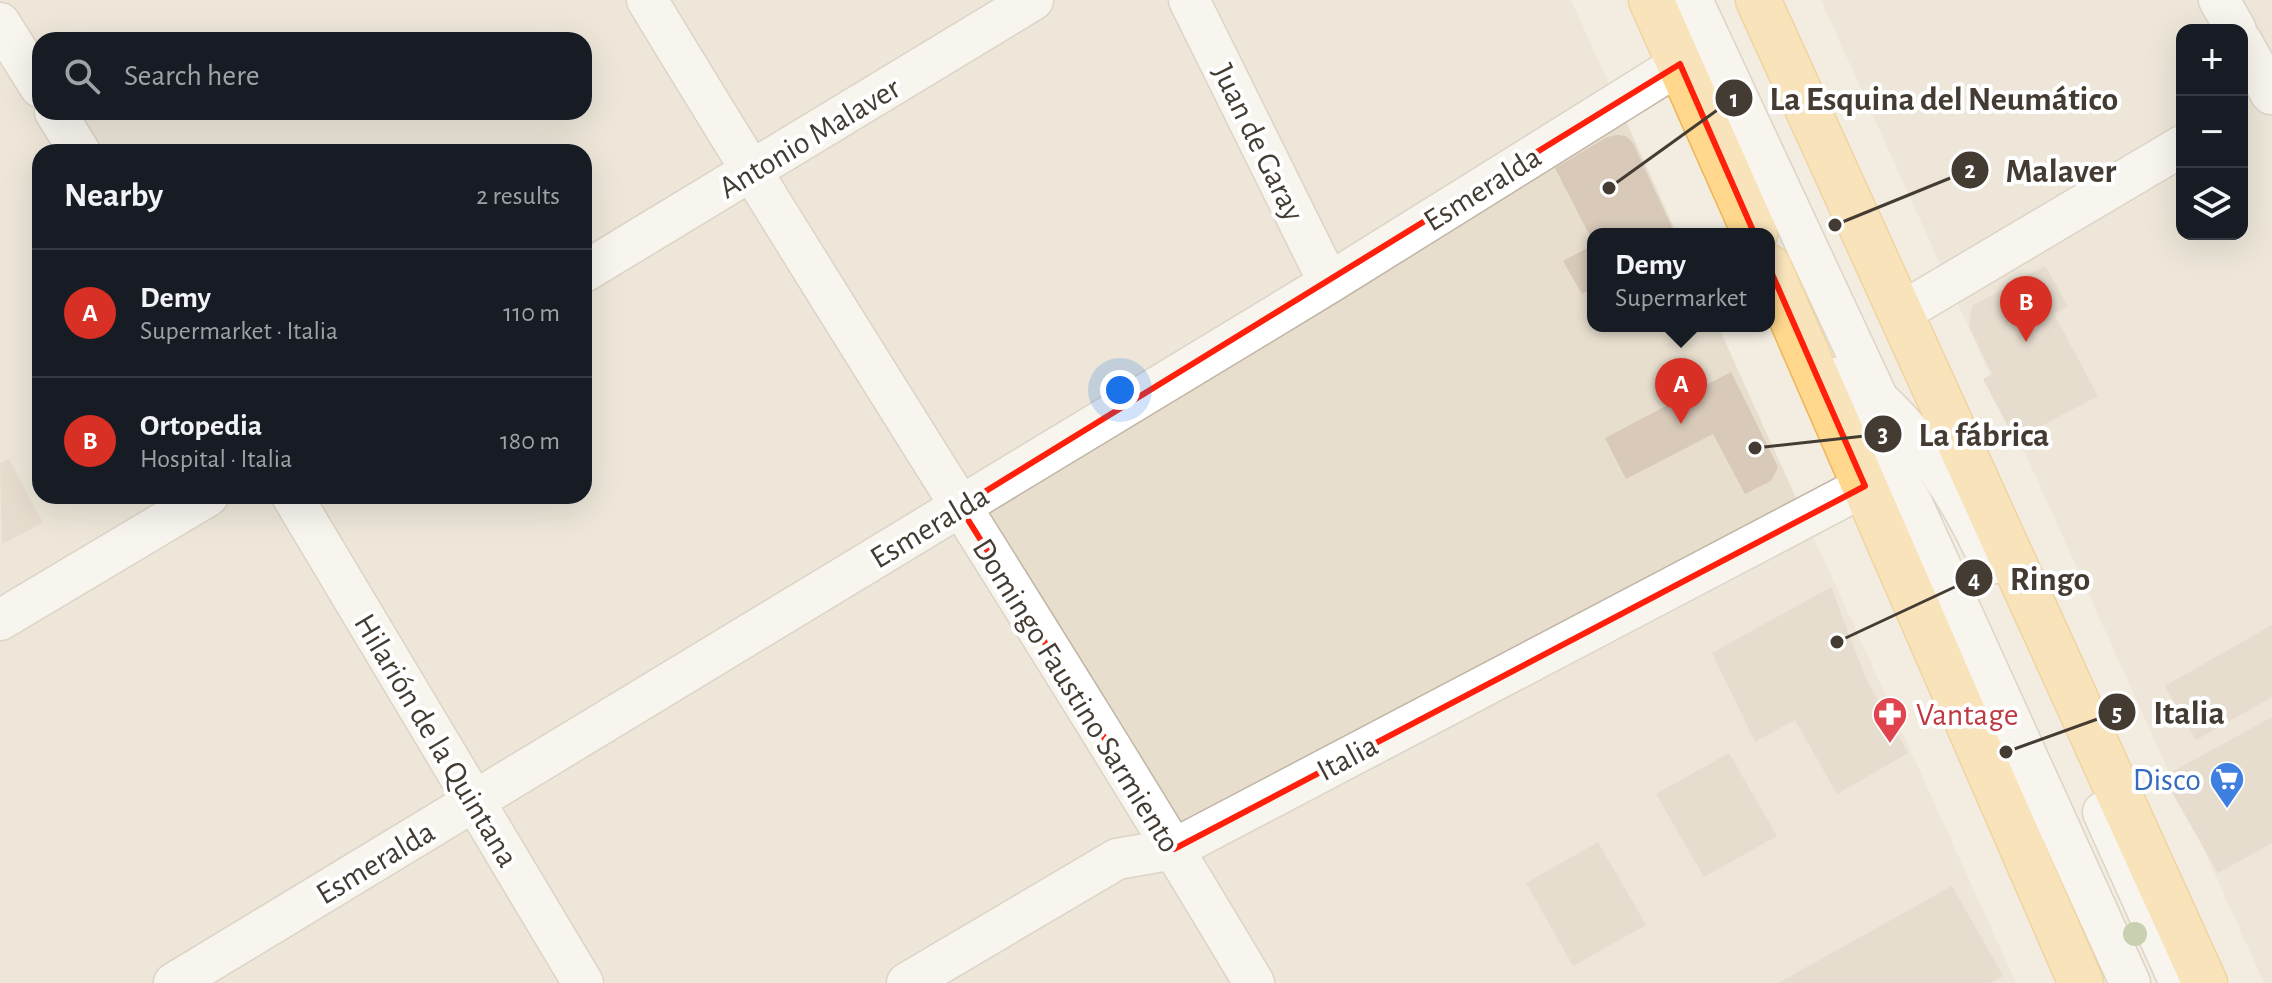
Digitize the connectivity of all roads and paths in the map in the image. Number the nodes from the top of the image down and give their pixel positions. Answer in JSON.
{"nodes":[{"id":1,"x":647,"y":0,"type":"edge"},
{"id":2,"x":1033,"y":0,"type":"edge"},
{"id":3,"x":1189,"y":0,"type":"edge"},
{"id":4,"x":1651,"y":0,"type":"edge"},
{"id":5,"x":2219,"y":0,"type":"edge"},
{"id":6,"x":1713,"y":4,"type":"edge"},
{"id":7,"x":0,"y":23,"type":"edge"},
{"id":8,"x":2233,"y":24,"type":"edge"},
{"id":9,"x":2248,"y":52,"type":"edge"},
{"id":10,"x":1680,"y":64,"type":"junction"},
{"id":11,"x":32,"y":74,"type":"edge"},
{"id":12,"x":2272,"y":94,"type":"edge"},
{"id":13,"x":2248,"y":108,"type":"edge"},
{"id":14,"x":60,"y":120,"type":"edge"},
{"id":15,"x":75,"y":144,"type":"edge"},
{"id":16,"x":2176,"y":150,"type":"edge"},
{"id":17,"x":751,"y":172,"type":"junction"},
{"id":18,"x":1788,"y":213,"type":"edge"},
{"id":19,"x":1752,"y":228,"type":"edge"},
{"id":20,"x":592,"y":267,"type":"edge"},
{"id":21,"x":1775,"y":275,"type":"edge"},
{"id":22,"x":1329,"y":283,"type":"junction"},
{"id":23,"x":1902,"y":312,"type":"junction"},
{"id":24,"x":1909,"y":462,"type":"junction"},
{"id":25,"x":195,"y":504,"type":"edge"},
{"id":26,"x":297,"y":504,"type":"edge"},
{"id":27,"x":960,"y":507,"type":"junction"},
{"id":28,"x":0,"y":620,"type":"edge"},
{"id":29,"x":473,"y":802,"type":"junction"},
{"id":30,"x":2063,"y":808,"type":"junction"},
{"id":31,"x":1174,"y":849,"type":"junction"},
{"id":32,"x":174,"y":983,"type":"edge"},
{"id":33,"x":583,"y":983,"type":"edge"},
{"id":34,"x":907,"y":983,"type":"edge"},
{"id":35,"x":1254,"y":983,"type":"edge"},
{"id":36,"x":2081,"y":983,"type":"edge"},
{"id":37,"x":2130,"y":983,"type":"edge"},
{"id":38,"x":2161,"y":983,"type":"edge"},
{"id":39,"x":2180,"y":983,"type":"edge"},
{"id":40,"x":2205,"y":983,"type":"edge"}],
"edges":[{"from":1,"to":17,"type":"street","name":"Domingo Faustino Sarmiento"},
{"from":2,"to":17,"type":"street","name":"Antonio Malaver"},
{"from":3,"to":22,"type":"street","name":"Juan de Garay"},
{"from":4,"to":10,"type":"main road"},
{"from":5,"to":8,"type":"street"},
{"from":6,"to":18,"type":"street"},
{"from":6,"to":23,"type":"main road"},
{"from":7,"to":11,"type":"street"},
{"from":9,"to":12,"type":"street"},
{"from":10,"to":18,"type":"street"},
{"from":10,"to":19,"type":"main road"},
{"from":10,"to":22,"type":"street","name":"Esmeralda"},
{"from":12,"to":13,"type":"street"},
{"from":14,"to":15,"type":"street"},
{"from":16,"to":23,"type":"street"},
{"from":17,"to":20,"type":"street","name":"Antonio Malaver"},
{"from":17,"to":27,"type":"street","name":"Domingo Faustino Sarmiento"},
{"from":18,"to":24,"type":"street"},
{"from":21,"to":24,"type":"main road"},
{"from":22,"to":27,"type":"street","name":"Esmeralda"},
{"from":23,"to":24,"type":"main road"},
{"from":24,"to":30,"type":"street"},
{"from":24,"to":31,"type":"street","name":"Italia"},
{"from":24,"to":36,"type":"main road"},
{"from":24,"to":39,"type":"street"},
{"from":24,"to":40,"type":"main road"},
{"from":25,"to":28,"type":"street"},
{"from":26,"to":29,"type":"street","name":"Hilarión de la Quintana"},
{"from":27,"to":29,"type":"street","name":"Esmeralda"},
{"from":27,"to":31,"type":"street","name":"Domingo Faustino Sarmiento"},
{"from":29,"to":32,"type":"street","name":"Esmeralda"},
{"from":29,"to":33,"type":"street","name":"Hilarión de la Quintana"},
{"from":30,"to":37,"type":"street"},
{"from":30,"to":38,"type":"street"},
{"from":31,"to":34,"type":"street","name":"Italia"},
{"from":31,"to":35,"type":"street","name":"Domingo Faustino Sarmiento"}]}
